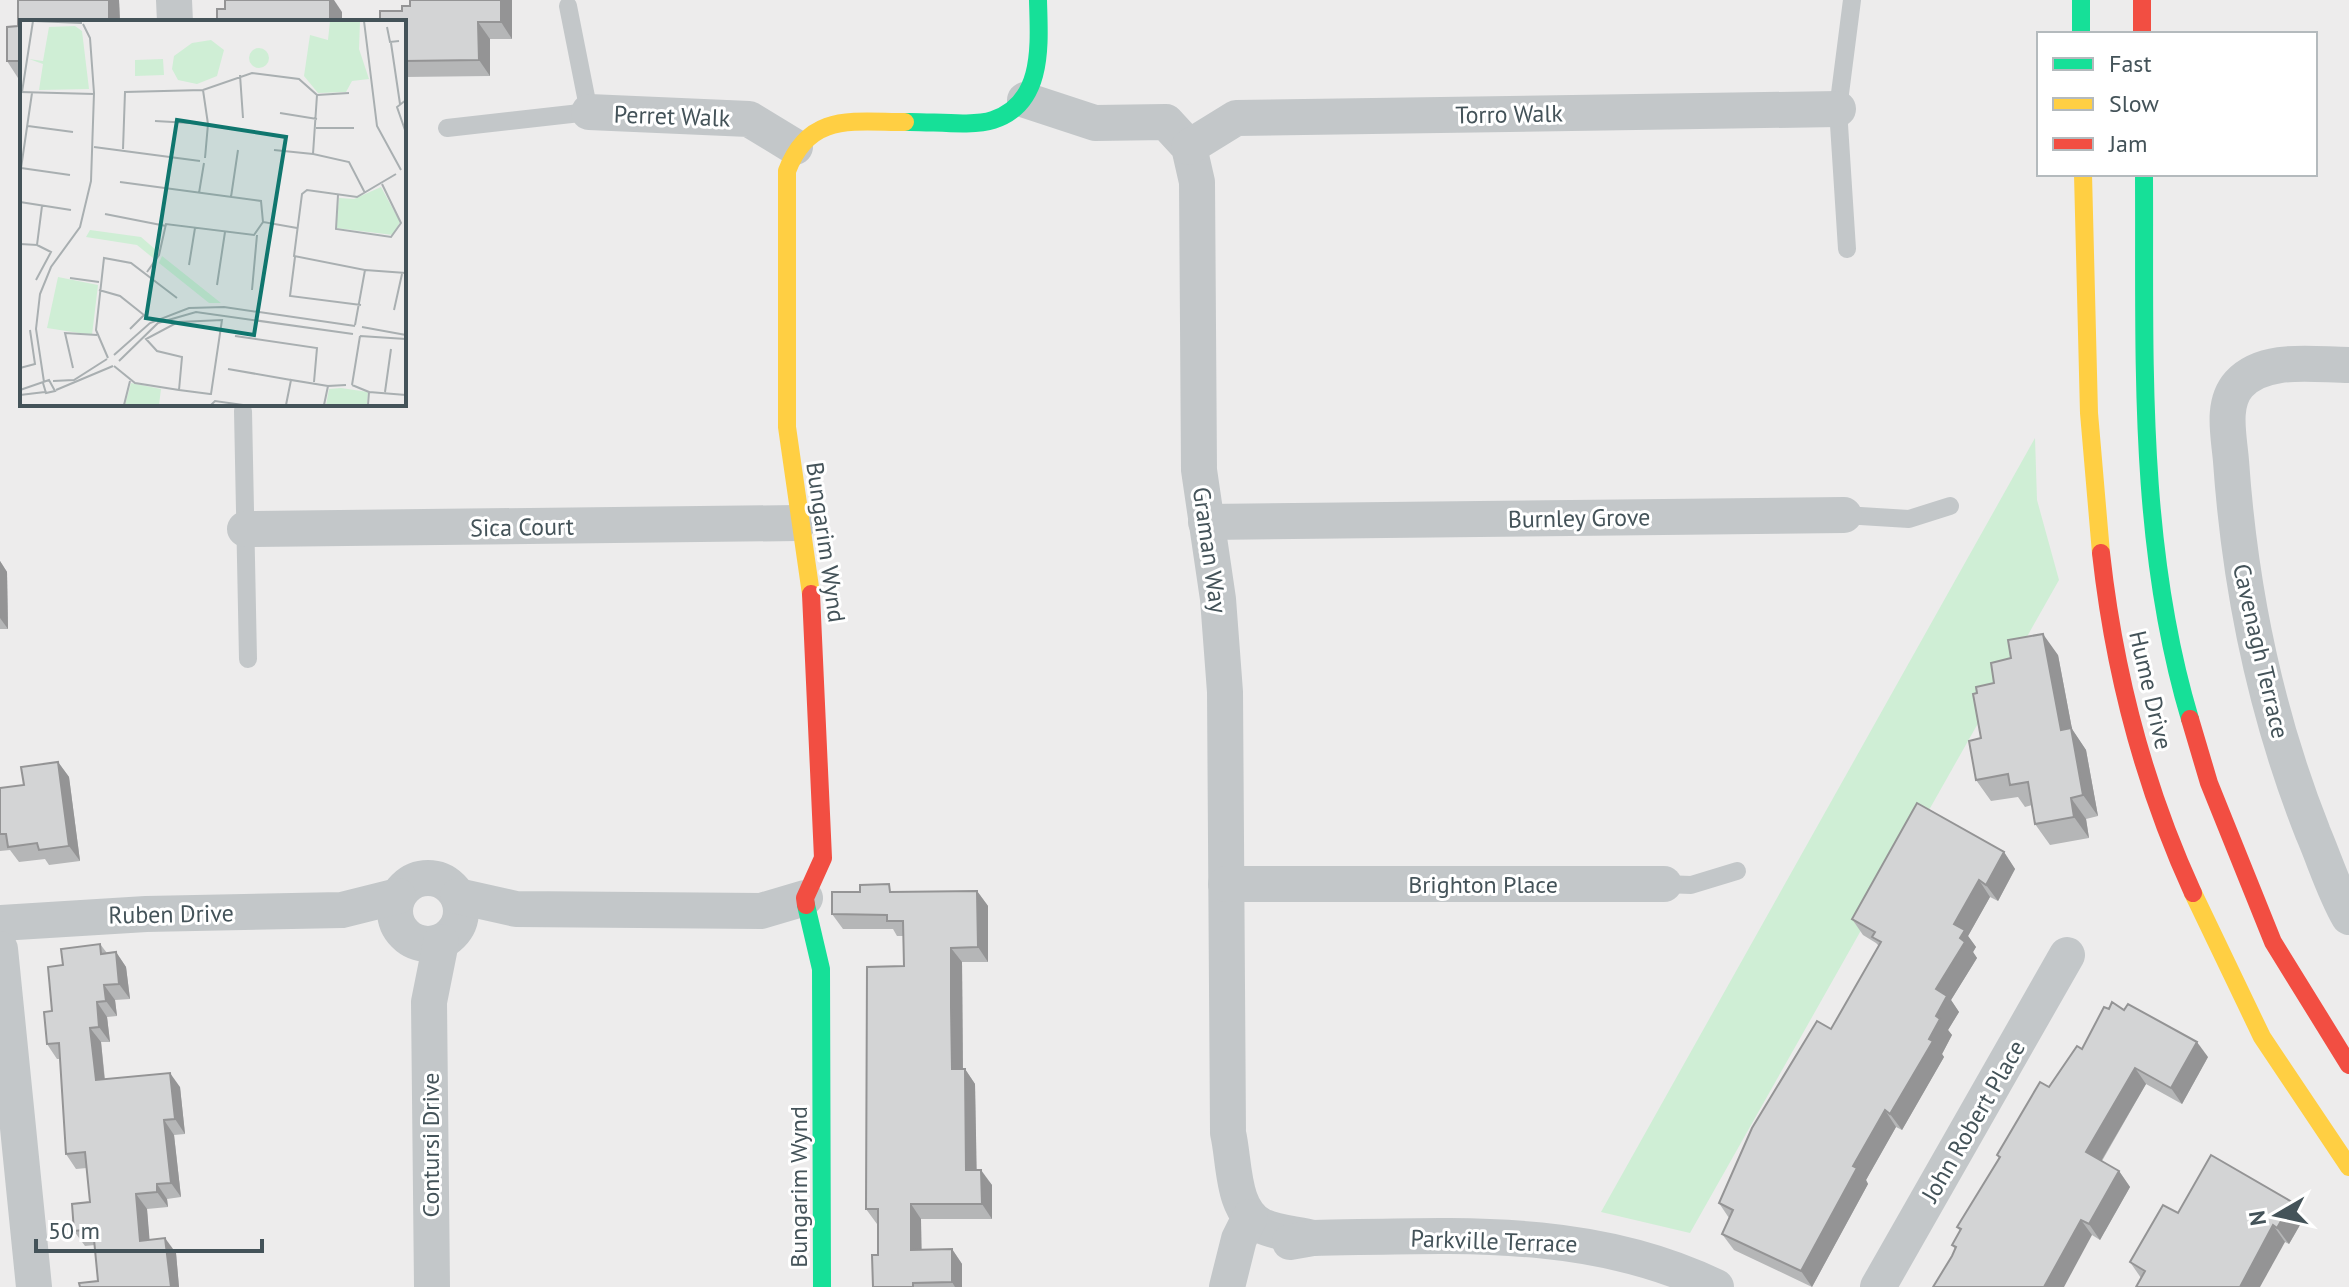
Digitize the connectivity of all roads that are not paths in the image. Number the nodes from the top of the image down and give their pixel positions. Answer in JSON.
{"nodes":[{"id":1,"x":174,"y":0,"type":"edge"},
{"id":2,"x":1038,"y":0,"type":"edge"},
{"id":3,"x":1852,"y":0,"type":"edge"},
{"id":4,"x":2081,"y":0,"type":"edge"},
{"id":5,"x":2142,"y":0,"type":"edge"},
{"id":6,"x":568,"y":6,"type":"dead end"},
{"id":7,"x":175,"y":20,"type":"edge"},
{"id":8,"x":2081,"y":32,"type":"edge"},
{"id":9,"x":2142,"y":32,"type":"edge"},
{"id":10,"x":1025,"y":100,"type":"junction"},
{"id":11,"x":1838,"y":109,"type":"junction"},
{"id":12,"x":589,"y":112,"type":"junction"},
{"id":13,"x":447,"y":128,"type":"dead end"},
{"id":14,"x":795,"y":147,"type":"junction"},
{"id":15,"x":1189,"y":147,"type":"junction"},
{"id":16,"x":2083,"y":176,"type":"edge"},
{"id":17,"x":2144,"y":176,"type":"edge"},
{"id":18,"x":1847,"y":249,"type":"dead end"},
{"id":19,"x":2349,"y":365,"type":"edge"},
{"id":20,"x":243,"y":411,"type":"dead end"},
{"id":21,"x":1950,"y":506,"type":"dead end"},
{"id":22,"x":1844,"y":515,"type":"joint"},
{"id":23,"x":1206,"y":522,"type":"junction"},
{"id":24,"x":798,"y":523,"type":"junction"},
{"id":25,"x":245,"y":529,"type":"junction"},
{"id":26,"x":248,"y":659,"type":"dead end"},
{"id":27,"x":1737,"y":871,"type":"dead end"},
{"id":28,"x":1226,"y":884,"type":"junction"},
{"id":29,"x":1664,"y":884,"type":"joint"},
{"id":30,"x":805,"y":898,"type":"junction"},
{"id":31,"x":2349,"y":917,"type":"edge"},
{"id":32,"x":427,"y":921,"type":"junction"},
{"id":33,"x":0,"y":923,"type":"edge"},
{"id":34,"x":0,"y":949,"type":"edge"},
{"id":35,"x":2067,"y":955,"type":"dead end"},
{"id":36,"x":2349,"y":1065,"type":"edge"},
{"id":37,"x":2349,"y":1167,"type":"edge"},
{"id":38,"x":1244,"y":1228,"type":"junction"},
{"id":39,"x":34,"y":1287,"type":"edge"},
{"id":40,"x":432,"y":1287,"type":"edge"},
{"id":41,"x":822,"y":1287,"type":"edge"},
{"id":42,"x":1227,"y":1287,"type":"edge"},
{"id":43,"x":1716,"y":1287,"type":"edge"},
{"id":44,"x":1878,"y":1287,"type":"edge"}],
"edges":[{"from":1,"to":7,"type":"street"},
{"from":2,"to":10,"type":"street"},
{"from":3,"to":11,"type":"lane"},
{"from":4,"to":8,"type":"street"},
{"from":5,"to":9,"type":"street"},
{"from":6,"to":12,"type":"lane","name":"Perret Walk"},
{"from":10,"to":14,"type":"street"},
{"from":10,"to":15,"type":"street"},
{"from":11,"to":15,"type":"street","name":"Torro Walk"},
{"from":11,"to":18,"type":"lane"},
{"from":12,"to":13,"type":"lane","name":"Perret Walk"},
{"from":12,"to":14,"type":"street","name":"Perret Walk"},
{"from":14,"to":24,"type":"street","name":"Bungarim Wynd"},
{"from":15,"to":23,"type":"street","name":"Graman Way"},
{"from":16,"to":37,"type":"street","name":"Hume Drive"},
{"from":17,"to":36,"type":"street","name":"Hume Drive"},
{"from":19,"to":31,"type":"street","name":"Cavenagh Terrace"},
{"from":20,"to":25,"type":"lane"},
{"from":21,"to":22,"type":"lane","name":"Burnley Grove"},
{"from":22,"to":23,"type":"street","name":"Burnley Grove"},
{"from":23,"to":28,"type":"street","name":"Graman Way"},
{"from":24,"to":25,"type":"street","name":"Sica Court"},
{"from":24,"to":30,"type":"street","name":"Bungarim Wynd"},
{"from":25,"to":26,"type":"lane"},
{"from":27,"to":29,"type":"lane","name":"Brighton Place"},
{"from":28,"to":29,"type":"street","name":"Brighton Place"},
{"from":28,"to":38,"type":"street","name":"Graman Way"},
{"from":30,"to":32,"type":"street","name":"Ruben Drive"},
{"from":30,"to":41,"type":"street","name":"Bungarim Wynd"},
{"from":32,"to":33,"type":"street","name":"Ruben Drive"},
{"from":32,"to":40,"type":"street","name":"Contursi Drive"},
{"from":34,"to":39,"type":"street"},
{"from":35,"to":44,"type":"street","name":"John Robert Place"},
{"from":38,"to":42,"type":"street"},
{"from":38,"to":43,"type":"street","name":"Parkville Terrace"}]}
